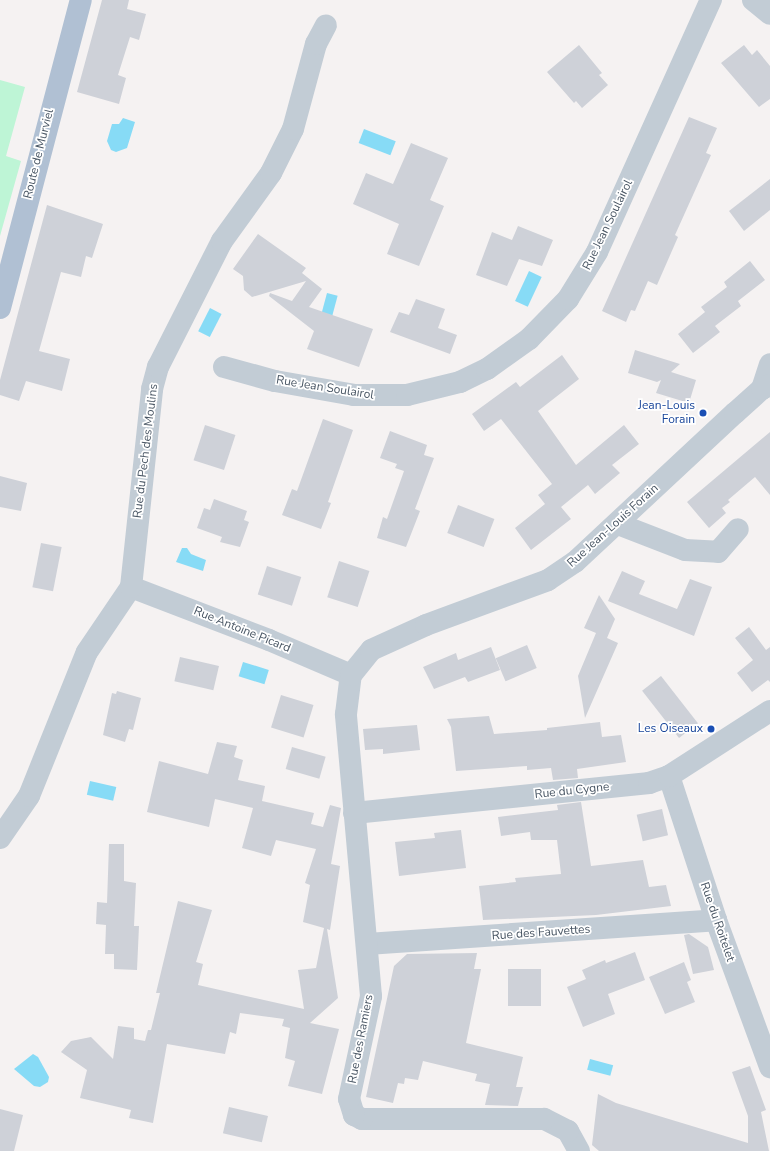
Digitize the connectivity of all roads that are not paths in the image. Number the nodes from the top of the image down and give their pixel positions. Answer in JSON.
{"nodes":[{"id":1,"x":81,"y":0,"type":"edge"},
{"id":2,"x":710,"y":0,"type":"edge"},
{"id":3,"x":753,"y":0,"type":"edge"},
{"id":4,"x":770,"y":14,"type":"edge"},
{"id":5,"x":326,"y":24,"type":"dead end"},
{"id":6,"x":0,"y":308,"type":"edge"},
{"id":7,"x":770,"y":364,"type":"edge"},
{"id":8,"x":224,"y":367,"type":"dead end"},
{"id":9,"x":766,"y":387,"type":"edge"},
{"id":10,"x":618,"y":524,"type":"junction"},
{"id":11,"x":738,"y":529,"type":"dead end"},
{"id":12,"x":131,"y":587,"type":"junction"},
{"id":13,"x":351,"y":675,"type":"junction"},
{"id":14,"x":770,"y":711,"type":"edge"},
{"id":15,"x":669,"y":776,"type":"junction"},
{"id":16,"x":354,"y":813,"type":"junction"},
{"id":17,"x":0,"y":838,"type":"edge"},
{"id":18,"x":716,"y":920,"type":"junction"},
{"id":19,"x":367,"y":944,"type":"junction"},
{"id":20,"x":770,"y":1067,"type":"edge"},
{"id":21,"x":579,"y":1151,"type":"edge"}],
"edges":[{"from":1,"to":6,"type":"main road","name":"Route de Murviel"},
{"from":2,"to":8,"type":"street","name":"Rue Jean Soulairol"},
{"from":3,"to":4,"type":"street"},
{"from":5,"to":12,"type":"street","name":"Rue du Pech des Moulins"},
{"from":7,"to":9,"type":"street"},
{"from":9,"to":10,"type":"street","name":"Rue Jean-Louis Forain"},
{"from":10,"to":11,"type":"street"},
{"from":10,"to":13,"type":"street","name":"Rue Jean-Louis Forain"},
{"from":12,"to":13,"type":"street","name":"Rue Antoine Picard"},
{"from":12,"to":17,"type":"street","name":"Rue du Pech des Moulins"},
{"from":13,"to":16,"type":"street","name":"Rue des Ramiers"},
{"from":14,"to":15,"type":"street","name":"Rue du Cygne"},
{"from":15,"to":16,"type":"street","name":"Rue du Cygne"},
{"from":15,"to":18,"type":"street","name":"Rue du Roitelet"},
{"from":16,"to":19,"type":"street","name":"Rue des Ramiers"},
{"from":18,"to":19,"type":"street","name":"Rue des Fauvettes"},
{"from":18,"to":20,"type":"street","name":"Rue du Roitelet"},
{"from":19,"to":21,"type":"street","name":"Rue des Ramiers"}]}
